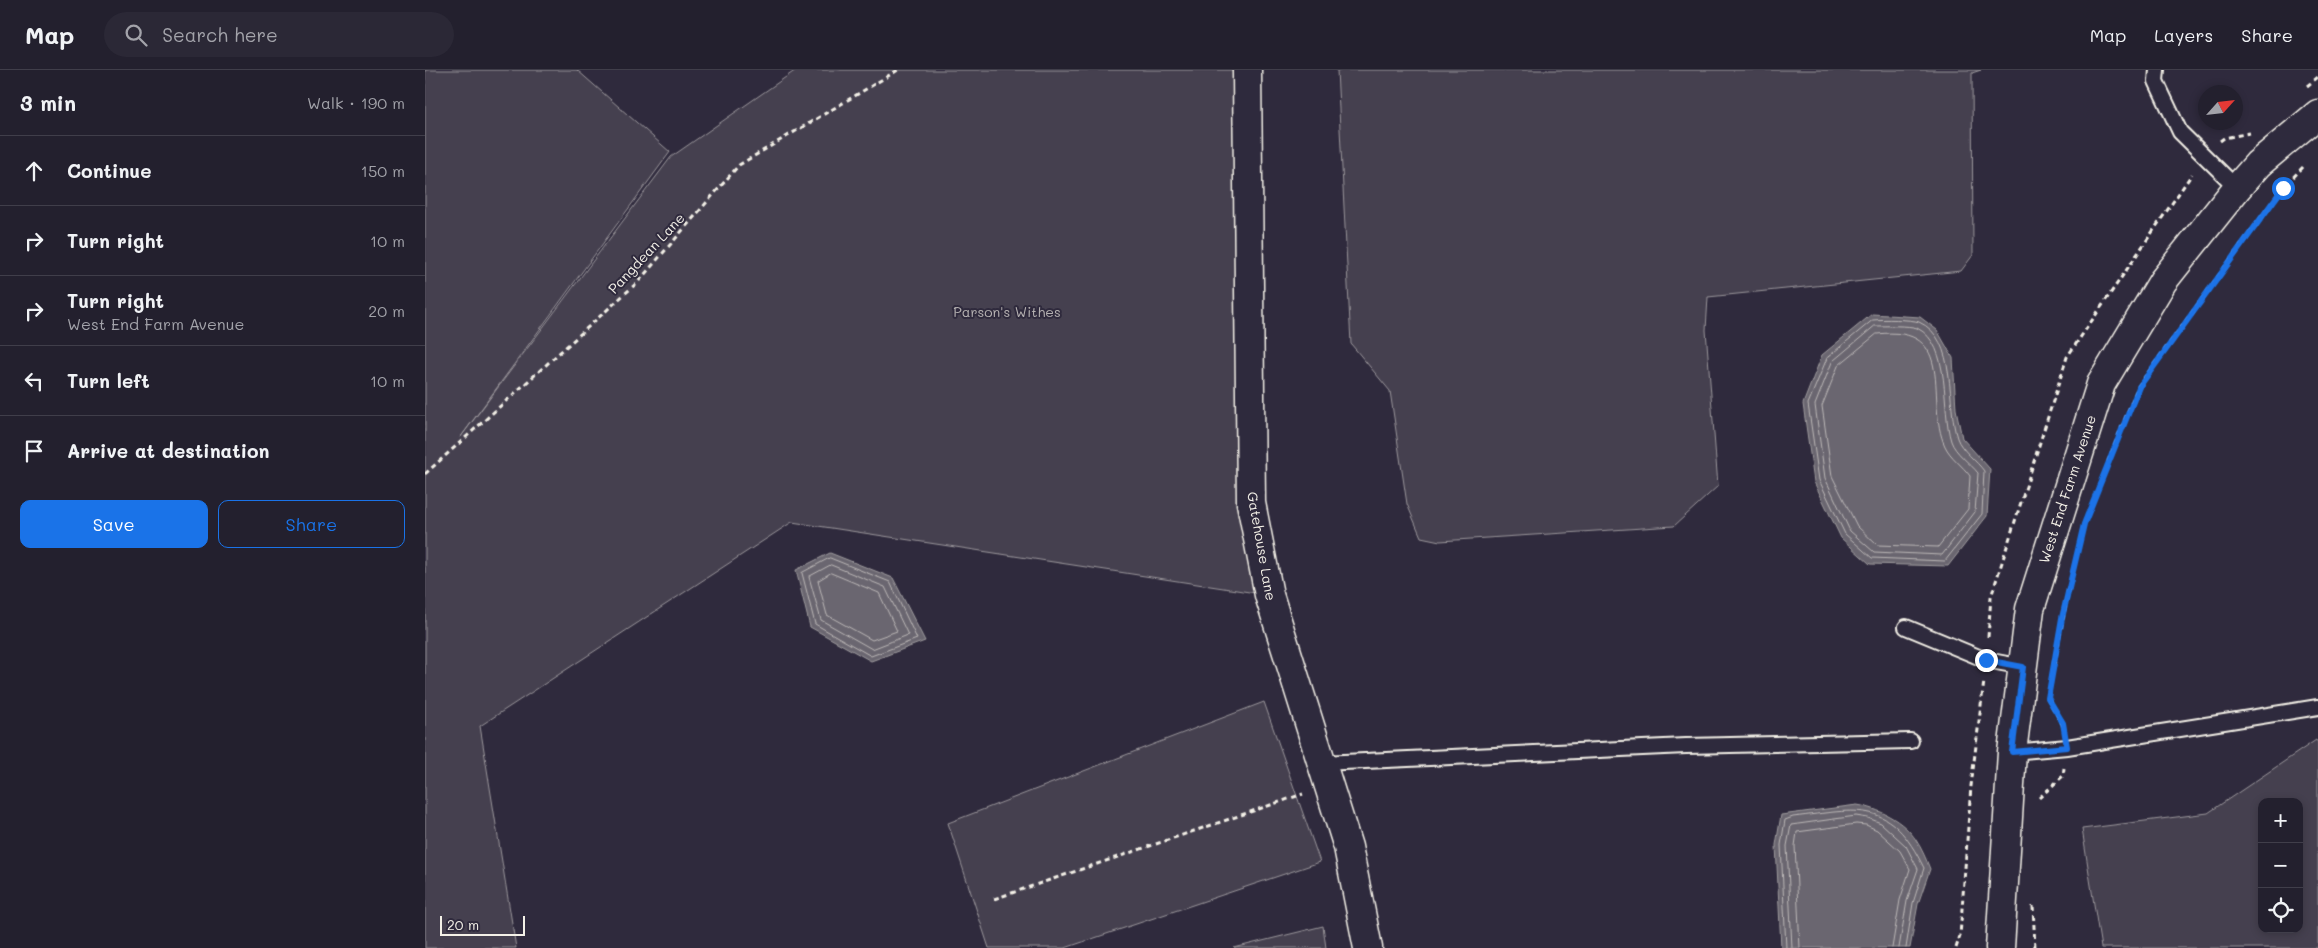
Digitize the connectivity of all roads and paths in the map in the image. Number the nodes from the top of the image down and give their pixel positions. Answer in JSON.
{"nodes":[{"id":1,"x":898,"y":70,"type":"edge"},
{"id":2,"x":1247,"y":70,"type":"edge"},
{"id":3,"x":2157,"y":70,"type":"edge"},
{"id":4,"x":2318,"y":114,"type":"edge"},
{"id":5,"x":2311,"y":158,"type":"dead end"},
{"id":6,"x":2237,"y":188,"type":"junction"},
{"id":7,"x":2106,"y":469,"type":"dead end"},
{"id":8,"x":425,"y":474,"type":"edge"},
{"id":9,"x":2071,"y":580,"type":"dead end"},
{"id":10,"x":1905,"y":627,"type":"dead end"},
{"id":11,"x":2023,"y":667,"type":"junction"},
{"id":12,"x":2053,"y":671,"type":"dead end"},
{"id":13,"x":2050,"y":689,"type":"dead end"},
{"id":14,"x":2318,"y":707,"type":"edge"},
{"id":15,"x":1911,"y":741,"type":"dead end"},
{"id":16,"x":2067,"y":747,"type":"junction"},
{"id":17,"x":2012,"y":752,"type":"junction"},
{"id":18,"x":1325,"y":772,"type":"junction"},
{"id":19,"x":2037,"y":806,"type":"dead end"},
{"id":20,"x":994,"y":899,"type":"dead end"},
{"id":21,"x":2033,"y":899,"type":"dead end"},
{"id":22,"x":1999,"y":946,"type":"edge"},
{"id":23,"x":1368,"y":948,"type":"edge"},
{"id":24,"x":2035,"y":948,"type":"edge"}],
"edges":[{"from":1,"to":8,"type":"path","name":"Pangdean Lane"},
{"from":2,"to":18,"type":"street","name":"Gatehouse Lane"},
{"from":3,"to":6,"type":"lane"},
{"from":4,"to":6,"type":"street","name":"West End Farm Avenue"},
{"from":5,"to":7,"type":"path"},
{"from":6,"to":11,"type":"street","name":"West End Farm Avenue"},
{"from":9,"to":12,"type":"path"},
{"from":10,"to":11,"type":"lane"},
{"from":11,"to":17,"type":"street","name":"West End Farm Avenue"},
{"from":13,"to":16,"type":"path"},
{"from":14,"to":16,"type":"lane"},
{"from":15,"to":18,"type":"lane"},
{"from":16,"to":17,"type":"lane"},
{"from":16,"to":19,"type":"path"},
{"from":17,"to":22,"type":"street","name":"West End Farm Avenue"},
{"from":18,"to":20,"type":"path"},
{"from":18,"to":23,"type":"street","name":"Gatehouse Lane"},
{"from":21,"to":24,"type":"path"}]}
